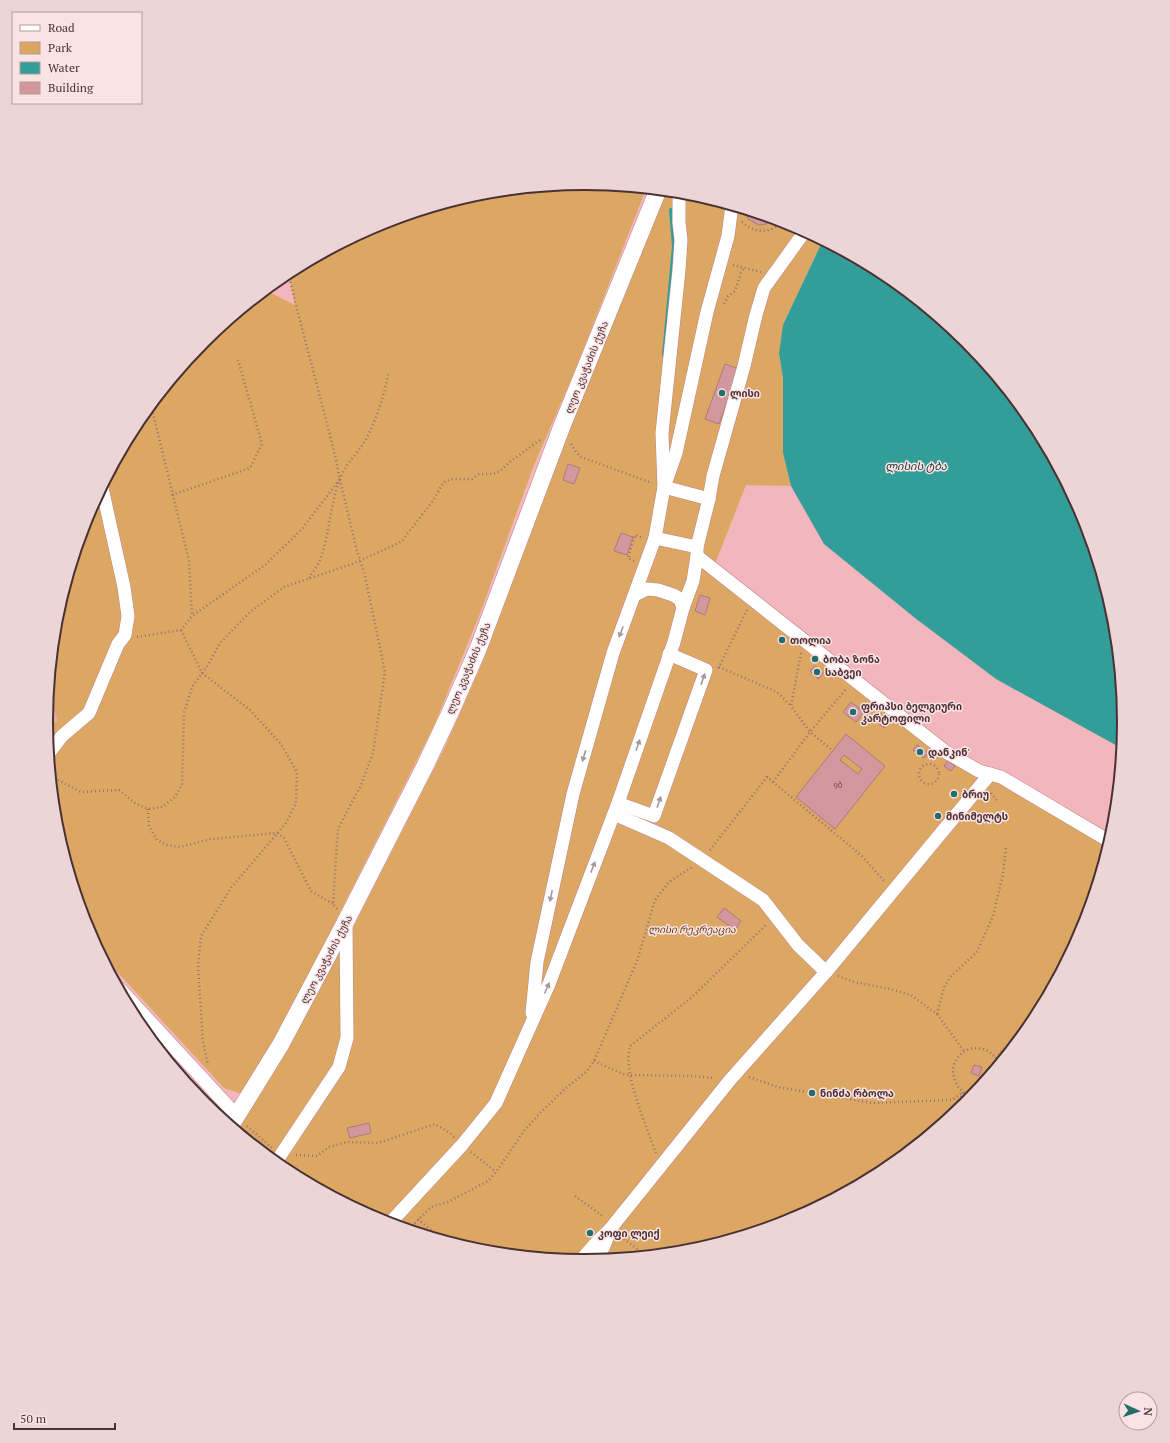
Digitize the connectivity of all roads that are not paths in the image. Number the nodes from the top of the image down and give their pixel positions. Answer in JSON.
{"nodes":[{"id":1,"x":656,"y":194,"type":"edge"},
{"id":2,"x":679,"y":198,"type":"edge"},
{"id":3,"x":731,"y":211,"type":"edge"},
{"id":4,"x":741,"y":221,"type":"road end"},
{"id":5,"x":728,"y":236,"type":"junction"},
{"id":6,"x":802,"y":236,"type":"edge"},
{"id":7,"x":659,"y":485,"type":"junction"},
{"id":8,"x":104,"y":495,"type":"edge"},
{"id":9,"x":709,"y":499,"type":"junction"},
{"id":10,"x":655,"y":538,"type":"junction"},
{"id":11,"x":697,"y":551,"type":"junction"},
{"id":12,"x":635,"y":595,"type":"junction"},
{"id":13,"x":683,"y":608,"type":"junction"},
{"id":14,"x":669,"y":654,"type":"junction"},
{"id":15,"x":54,"y":747,"type":"edge"},
{"id":16,"x":990,"y":774,"type":"junction"},
{"id":17,"x":616,"y":809,"type":"junction"},
{"id":18,"x":1104,"y":838,"type":"edge"},
{"id":19,"x":346,"y":921,"type":"junction"},
{"id":20,"x":826,"y":972,"type":"junction"},
{"id":21,"x":137,"y":1008,"type":"edge"},
{"id":22,"x":531,"y":1024,"type":"junction"},
{"id":23,"x":234,"y":1120,"type":"edge"},
{"id":24,"x":280,"y":1156,"type":"road end"},
{"id":25,"x":395,"y":1218,"type":"edge"},
{"id":26,"x":613,"y":1226,"type":"junction"},
{"id":27,"x":600,"y":1253,"type":"edge"},
{"id":28,"x":586,"y":1254,"type":"edge"}],
"edges":[{"from":1,"to":19,"type":"main road","name":"ლეო კვაჭაძის ქუჩა"},
{"from":2,"to":7,"type":"street"},
{"from":3,"to":5,"type":"street"},
{"from":4,"to":5,"type":"street"},
{"from":5,"to":7,"type":"street"},
{"from":6,"to":9,"type":"street"},
{"from":7,"to":9,"type":"street"},
{"from":7,"to":10,"type":"street"},
{"from":8,"to":15,"type":"street"},
{"from":9,"to":11,"type":"street"},
{"from":10,"to":11,"type":"street"},
{"from":10,"to":12,"type":"street"},
{"from":11,"to":13,"type":"street"},
{"from":11,"to":16,"type":"street"},
{"from":12,"to":13,"type":"street"},
{"from":12,"to":22,"type":"street","one_way":true},
{"from":13,"to":14,"type":"street"},
{"from":17,"to":14,"type":"street","one_way":true},
{"from":17,"to":14,"type":"street","one_way":true},
{"from":16,"to":18,"type":"street"},
{"from":16,"to":20,"type":"street"},
{"from":17,"to":20,"type":"street"},
{"from":22,"to":17,"type":"street","one_way":true},
{"from":19,"to":23,"type":"main road","name":"ლეო კვაჭაძის ქუჩა"},
{"from":19,"to":24,"type":"street"},
{"from":20,"to":26,"type":"street"},
{"from":21,"to":23,"type":"street"},
{"from":22,"to":25,"type":"street"},
{"from":26,"to":27,"type":"street"},
{"from":26,"to":28,"type":"street"}]}
